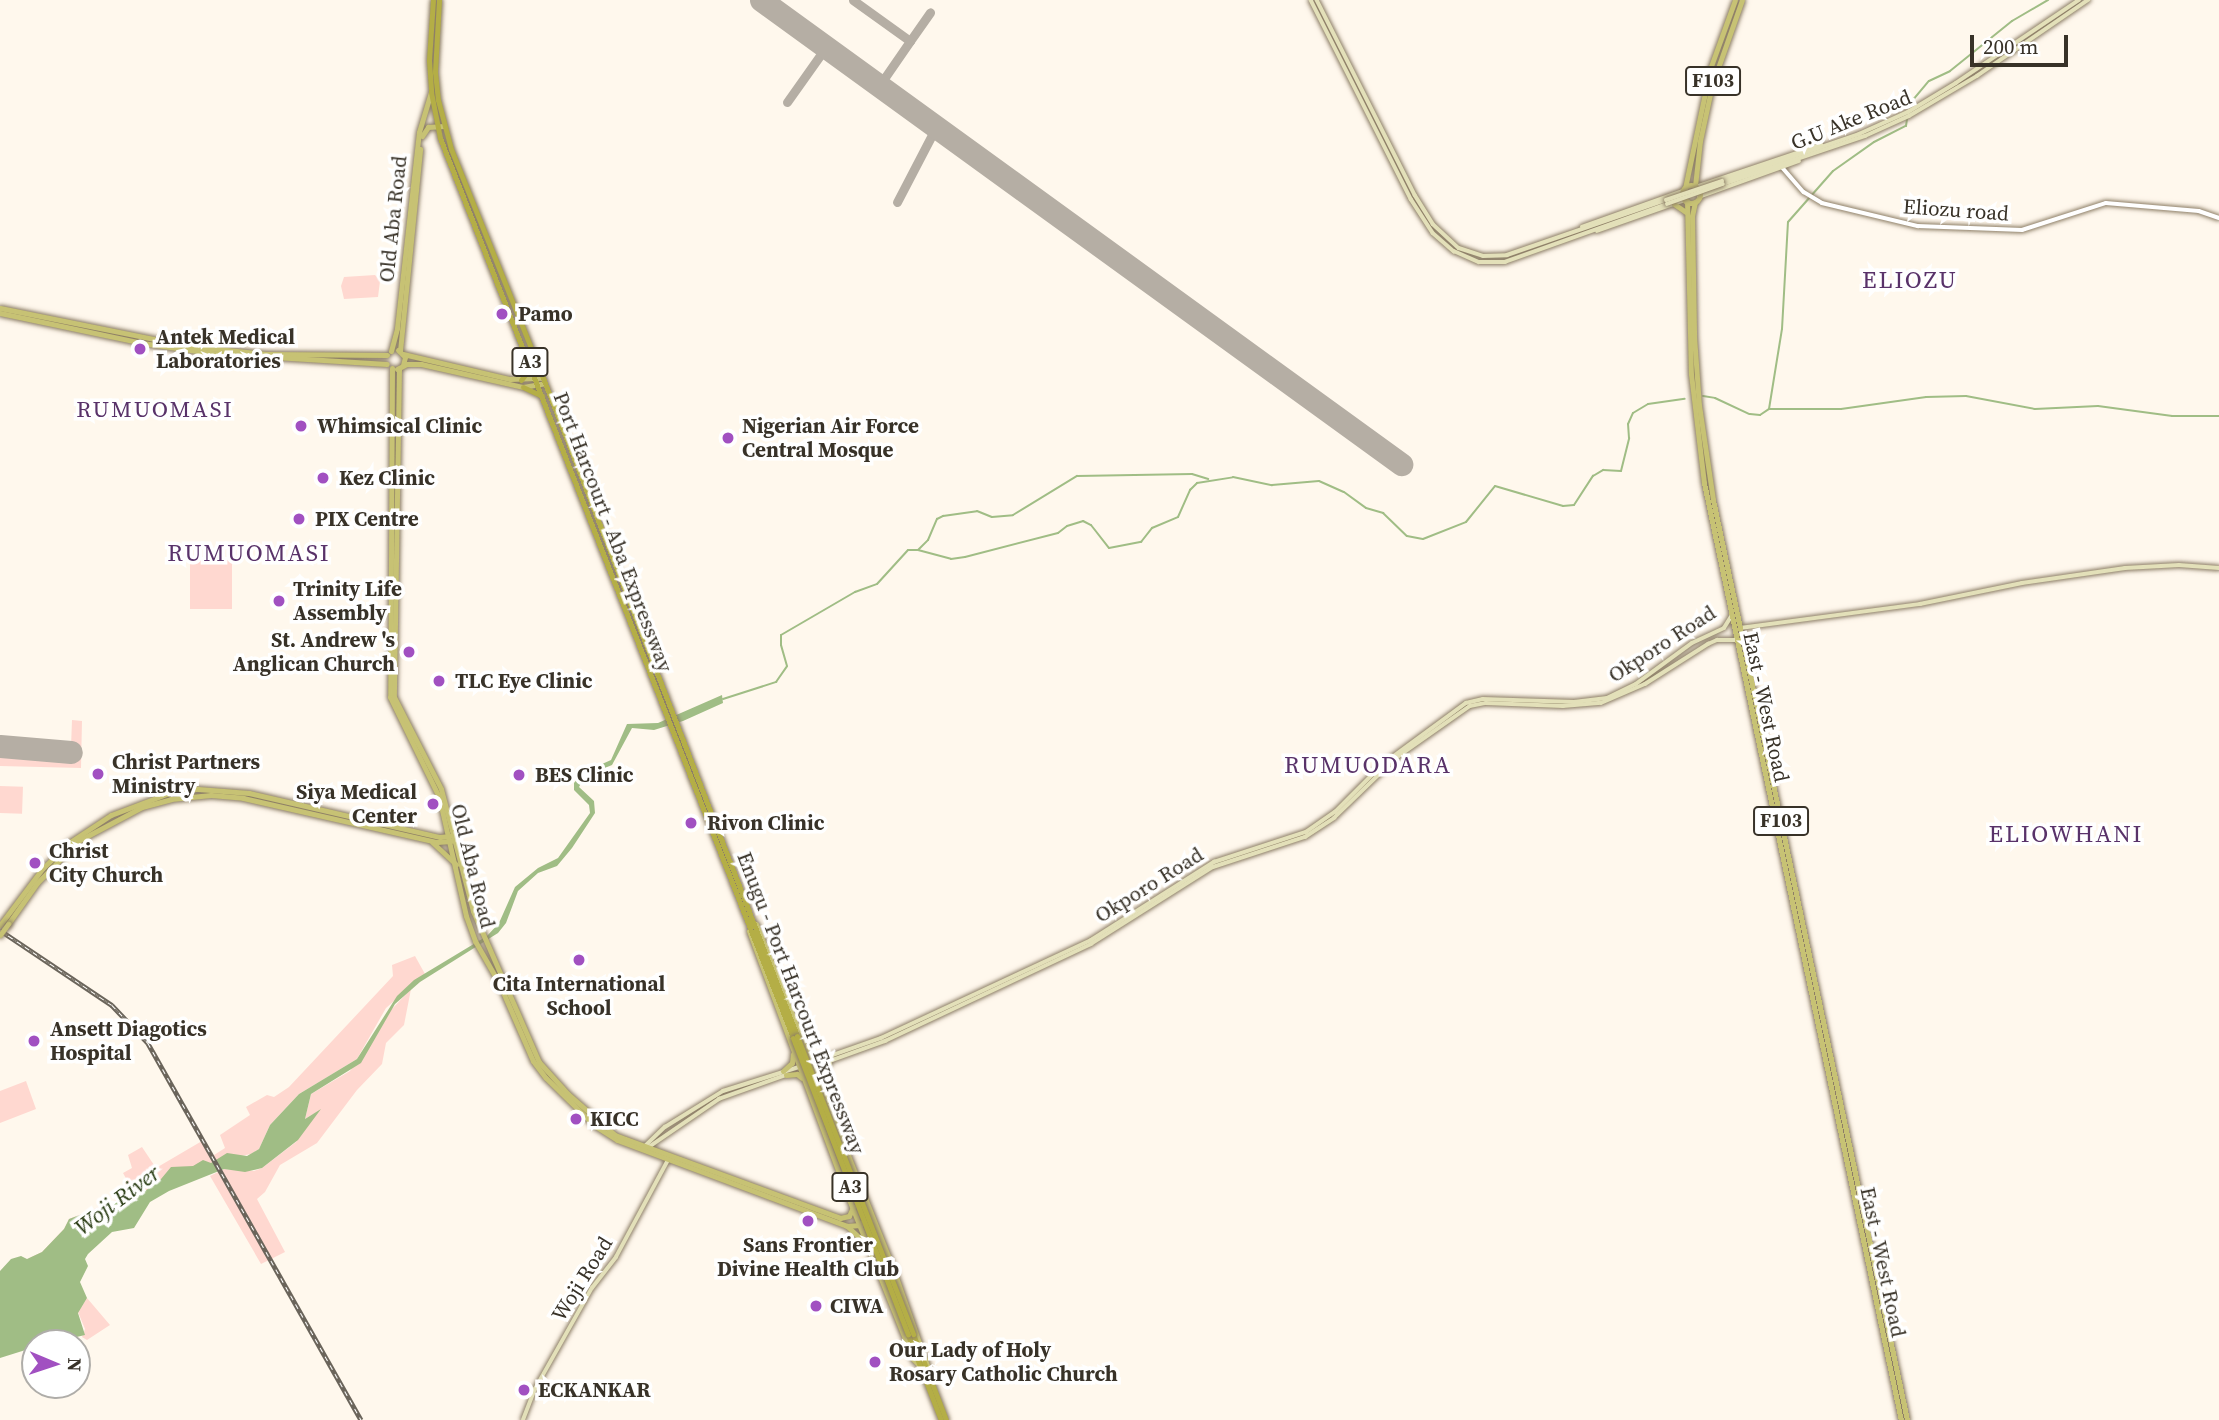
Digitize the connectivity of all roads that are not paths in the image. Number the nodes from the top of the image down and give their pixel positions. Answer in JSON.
{"nodes":[{"id":1,"x":433,"y":0,"type":"edge"},
{"id":2,"x":439,"y":0,"type":"edge"},
{"id":3,"x":1311,"y":0,"type":"edge"},
{"id":4,"x":1318,"y":0,"type":"edge"},
{"id":5,"x":1735,"y":0,"type":"edge"},
{"id":6,"x":1742,"y":0,"type":"edge"},
{"id":7,"x":2079,"y":0,"type":"edge"},
{"id":8,"x":2088,"y":0,"type":"edge"},
{"id":9,"x":431,"y":92,"type":"junction"},
{"id":10,"x":444,"y":126,"type":"junction"},
{"id":11,"x":436,"y":127,"type":"junction"},
{"id":12,"x":1834,"y":145,"type":"junction"},
{"id":13,"x":1782,"y":167,"type":"junction"},
{"id":14,"x":1696,"y":186,"type":"junction"},
{"id":15,"x":1684,"y":190,"type":"junction"},
{"id":16,"x":1697,"y":199,"type":"junction"},
{"id":17,"x":1686,"y":201,"type":"junction"},
{"id":18,"x":1669,"y":203,"type":"junction"},
{"id":19,"x":1687,"y":212,"type":"junction"},
{"id":20,"x":2219,"y":218,"type":"edge"},
{"id":21,"x":1571,"y":235,"type":"junction"},
{"id":22,"x":0,"y":310,"type":"edge"},
{"id":23,"x":389,"y":353,"type":"junction"},
{"id":24,"x":402,"y":353,"type":"junction"},
{"id":25,"x":531,"y":366,"type":"junction"},
{"id":26,"x":395,"y":367,"type":"junction"},
{"id":27,"x":541,"y":381,"type":"junction"},
{"id":28,"x":522,"y":383,"type":"junction"},
{"id":29,"x":543,"y":397,"type":"junction"},
{"id":30,"x":2219,"y":568,"type":"edge"},
{"id":31,"x":1731,"y":617,"type":"junction"},
{"id":32,"x":1740,"y":628,"type":"junction"},
{"id":33,"x":1717,"y":632,"type":"junction"},
{"id":34,"x":1719,"y":640,"type":"junction"},
{"id":35,"x":1736,"y":640,"type":"junction"},
{"id":36,"x":670,"y":716,"type":"junction"},
{"id":37,"x":675,"y":729,"type":"junction"},
{"id":38,"x":446,"y":826,"type":"junction"},
{"id":39,"x":432,"y":837,"type":"junction"},
{"id":40,"x":451,"y":838,"type":"junction"},
{"id":41,"x":1267,"y":848,"type":"junction"},
{"id":42,"x":456,"y":864,"type":"junction"},
{"id":43,"x":744,"y":911,"type":"junction"},
{"id":44,"x":751,"y":914,"type":"junction"},
{"id":45,"x":4,"y":923,"type":"edge"},
{"id":46,"x":0,"y":934,"type":"edge"},
{"id":47,"x":795,"y":1037,"type":"junction"},
{"id":48,"x":793,"y":1051,"type":"junction"},
{"id":49,"x":829,"y":1063,"type":"junction"},
{"id":50,"x":813,"y":1065,"type":"junction"},
{"id":51,"x":800,"y":1068,"type":"junction"},
{"id":52,"x":784,"y":1073,"type":"junction"},
{"id":53,"x":807,"y":1086,"type":"junction"},
{"id":54,"x":822,"y":1088,"type":"junction"},
{"id":55,"x":645,"y":1149,"type":"junction"},
{"id":56,"x":669,"y":1158,"type":"junction"},
{"id":57,"x":857,"y":1176,"type":"junction"},
{"id":58,"x":847,"y":1191,"type":"junction"},
{"id":59,"x":853,"y":1207,"type":"junction"},
{"id":60,"x":1863,"y":1207,"type":"junction"},
{"id":61,"x":1856,"y":1208,"type":"junction"},
{"id":62,"x":871,"y":1213,"type":"junction"},
{"id":63,"x":860,"y":1225,"type":"junction"},
{"id":64,"x":847,"y":1226,"type":"junction"},
{"id":65,"x":868,"y":1245,"type":"junction"},
{"id":66,"x":910,"y":1335,"type":"junction"},
{"id":67,"x":920,"y":1366,"type":"junction"},
{"id":68,"x":931,"y":1382,"type":"junction"},
{"id":69,"x":523,"y":1420,"type":"edge"},
{"id":70,"x":944,"y":1420,"type":"edge"},
{"id":71,"x":1901,"y":1420,"type":"edge"},
{"id":72,"x":1907,"y":1420,"type":"edge"}],
"edges":[{"from":1,"to":9,"type":"highway","name":"Port Harcourt - Aba Expressway","number":"A3"},
{"from":2,"to":10,"type":"highway","name":"Port Harcourt - Aba Expressway","number":"A3"},
{"from":3,"to":21,"type":"main road"},
{"from":4,"to":21,"type":"main road"},
{"from":5,"to":15,"type":"main road","number":"F103"},
{"from":6,"to":14,"type":"main road","number":"F103"},
{"from":7,"to":12,"type":"main road"},
{"from":8,"to":12,"type":"main road","name":"G.U Ake Road"},
{"from":9,"to":11,"type":"highway","name":"Port Harcourt - Aba Expressway","number":"A3"},
{"from":9,"to":23,"type":"main road","name":"Old Aba Road"},
{"from":10,"to":11,"type":"main road"},
{"from":10,"to":27,"type":"highway","name":"Port Harcourt - Aba Expressway","number":"A3"},
{"from":11,"to":24,"type":"main road","name":"Old Aba Road"},
{"from":11,"to":25,"type":"highway","name":"Port Harcourt - Aba Expressway","number":"A3"},
{"from":12,"to":13,"type":"main road"},
{"from":12,"to":14,"type":"main road"},
{"from":12,"to":18,"type":"main road","bridge":true},
{"from":13,"to":16,"type":"main road"},
{"from":13,"to":20,"type":"street","name":"Eliozu road"},
{"from":14,"to":15,"type":"main road"},
{"from":14,"to":16,"type":"main road","number":"F103"},
{"from":15,"to":17,"type":"main road","number":"F103"},
{"from":15,"to":21,"type":"main road"},
{"from":16,"to":17,"type":"main road"},
{"from":16,"to":32,"type":"main road","name":"East - West Road","number":"F103"},
{"from":17,"to":18,"type":"main road"},
{"from":17,"to":19,"type":"main road","name":"East - West Road","number":"F103"},
{"from":18,"to":19,"type":"main road"},
{"from":18,"to":21,"type":"main road"},
{"from":18,"to":21,"type":"main road"},
{"from":19,"to":31,"type":"main road","name":"East - West Road","number":"F103"},
{"from":22,"to":23,"type":"main road"},
{"from":22,"to":26,"type":"main road"},
{"from":23,"to":24,"type":"main road"},
{"from":23,"to":26,"type":"main road","name":"Old Aba Road"},
{"from":24,"to":26,"type":"main road"},
{"from":24,"to":28,"type":"main road"},
{"from":25,"to":27,"type":"highway","name":"Port Harcourt - Aba Expressway","number":"A3"},
{"from":25,"to":28,"type":"highway"},
{"from":26,"to":28,"type":"main road"},
{"from":26,"to":38,"type":"main road","name":"Old Aba Road"},
{"from":26,"to":40,"type":"main road","name":"Old Aba Road"},
{"from":27,"to":28,"type":"main road"},
{"from":27,"to":29,"type":"highway","name":"Port Harcourt - Aba Expressway","number":"A3"},
{"from":27,"to":36,"type":"highway","name":"Port Harcourt - Aba Expressway","number":"A3"},
{"from":28,"to":29,"type":"highway"},
{"from":29,"to":36,"type":"highway","name":"Port Harcourt - Aba Expressway","number":"A3"},
{"from":30,"to":32,"type":"main road","name":"Okporo Road"},
{"from":31,"to":33,"type":"main road","name":"Okporo Road"},
{"from":31,"to":35,"type":"main road","name":"East - West Road","number":"F103"},
{"from":32,"to":60,"type":"main road","name":"East - West Road","number":"F103"},
{"from":33,"to":34,"type":"main road"},
{"from":33,"to":41,"type":"main road","name":"Okporo Road"},
{"from":34,"to":35,"type":"main road","name":"Okporo Road"},
{"from":34,"to":41,"type":"main road","name":"Okporo Road"},
{"from":35,"to":61,"type":"main road","name":"East - West Road","number":"F103"},
{"from":36,"to":37,"type":"highway","name":"Enugu - Port Harcourt Expressway","number":"A3"},
{"from":37,"to":43,"type":"highway","name":"Enugu - Port Harcourt Expressway","number":"A3"},
{"from":37,"to":44,"type":"highway","name":"Enugu - Port Harcourt Expressway","number":"A3"},
{"from":38,"to":39,"type":"main road"},
{"from":38,"to":40,"type":"main road","name":"Old Aba Road"},
{"from":39,"to":40,"type":"main road"},
{"from":39,"to":42,"type":"main road"},
{"from":39,"to":45,"type":"main road"},
{"from":40,"to":42,"type":"main road","name":"Old Aba Road"},
{"from":40,"to":55,"type":"main road","name":"Old Aba Road"},
{"from":41,"to":49,"type":"main road","name":"Okporo Road"},
{"from":41,"to":50,"type":"main road","name":"Okporo Road"},
{"from":42,"to":55,"type":"main road","name":"Old Aba Road"},
{"from":43,"to":47,"type":"highway","name":"Enugu - Port Harcourt Expressway","number":"A3"},
{"from":43,"to":48,"type":"main road"},
{"from":44,"to":47,"type":"highway","name":"Enugu - Port Harcourt Expressway","number":"A3"},
{"from":44,"to":50,"type":"main road"},
{"from":45,"to":46,"type":"main road","bridge":true},
{"from":47,"to":66,"type":"highway","name":"Enugu - Port Harcourt Expressway","number":"A3","bridge":true},
{"from":48,"to":51,"type":"main road"},
{"from":48,"to":52,"type":"main road"},
{"from":49,"to":50,"type":"main road","name":"Okporo Road"},
{"from":49,"to":54,"type":"main road"},
{"from":50,"to":51,"type":"main road","name":"Okporo Road"},
{"from":50,"to":54,"type":"main road"},
{"from":51,"to":52,"type":"main road","name":"Okporo Road"},
{"from":51,"to":53,"type":"main road"},
{"from":52,"to":53,"type":"main road"},
{"from":52,"to":55,"type":"main road","name":"Okporo Road"},
{"from":53,"to":58,"type":"main road"},
{"from":54,"to":57,"type":"main road"},
{"from":55,"to":56,"type":"main road","name":"Old Aba Road"},
{"from":56,"to":59,"type":"main road","name":"Old Aba Road"},
{"from":56,"to":64,"type":"main road","name":"Old Aba Road"},
{"from":56,"to":69,"type":"main road","name":"Woji Road"},
{"from":57,"to":58,"type":"main road"},
{"from":57,"to":62,"type":"main road"},
{"from":58,"to":59,"type":"main road"},
{"from":59,"to":63,"type":"main road"},
{"from":60,"to":61,"type":"main road"},
{"from":60,"to":72,"type":"main road","name":"East - West Road","number":"F103"},
{"from":61,"to":71,"type":"main road","name":"East - West Road","number":"F103"},
{"from":62,"to":63,"type":"main road"},
{"from":62,"to":68,"type":"main road"},
{"from":63,"to":64,"type":"main road","name":"Old Aba Road"},
{"from":63,"to":65,"type":"main road"},
{"from":64,"to":65,"type":"main road"},
{"from":65,"to":67,"type":"main road"},
{"from":66,"to":67,"type":"highway","name":"Enugu - Port Harcourt Expressway","number":"A3"},
{"from":66,"to":68,"type":"highway","name":"Enugu - Port Harcourt Expressway","number":"A3"},
{"from":67,"to":70,"type":"highway","name":"Enugu - Port Harcourt Expressway","number":"A3"},
{"from":68,"to":70,"type":"highway","name":"Enugu - Port Harcourt Expressway","number":"A3"}]}
